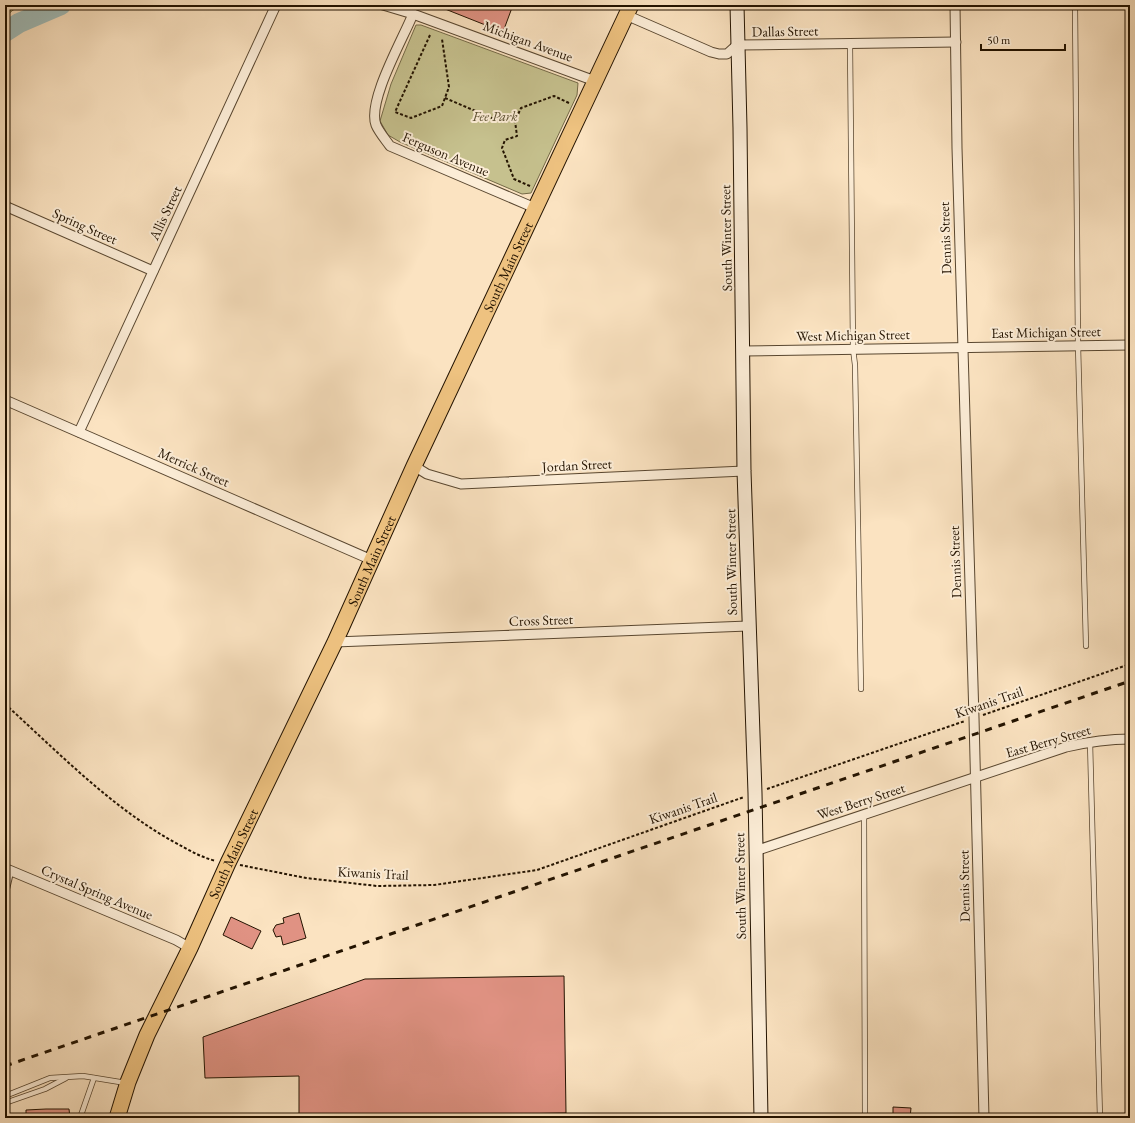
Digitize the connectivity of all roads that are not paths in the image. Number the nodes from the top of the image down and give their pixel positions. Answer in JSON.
{"nodes":[{"id":1,"x":276,"y":5,"type":"edge"},
{"id":2,"x":383,"y":5,"type":"edge"},
{"id":3,"x":737,"y":5,"type":"edge"},
{"id":4,"x":955,"y":5,"type":"edge"},
{"id":5,"x":1075,"y":5,"type":"edge"},
{"id":6,"x":629,"y":10,"type":"edge"},
{"id":7,"x":413,"y":14,"type":"junction"},
{"id":8,"x":956,"y":42,"type":"junction"},
{"id":9,"x":850,"y":44,"type":"junction"},
{"id":10,"x":737,"y":45,"type":"junction"},
{"id":11,"x":595,"y":81,"type":"junction"},
{"id":12,"x":5,"y":206,"type":"edge"},
{"id":13,"x":536,"y":208,"type":"junction"},
{"id":14,"x":153,"y":271,"type":"junction"},
{"id":15,"x":1078,"y":345,"type":"junction"},
{"id":16,"x":1130,"y":345,"type":"edge"},
{"id":17,"x":963,"y":347,"type":"junction"},
{"id":18,"x":853,"y":348,"type":"junction"},
{"id":19,"x":743,"y":351,"type":"junction"},
{"id":20,"x":5,"y":400,"type":"edge"},
{"id":21,"x":79,"y":432,"type":"junction"},
{"id":22,"x":414,"y":466,"type":"junction"},
{"id":23,"x":744,"y":471,"type":"junction"},
{"id":24,"x":372,"y":560,"type":"junction"},
{"id":25,"x":748,"y":626,"type":"junction"},
{"id":26,"x":335,"y":642,"type":"junction"},
{"id":27,"x":1086,"y":646,"type":"dead end"},
{"id":28,"x":861,"y":689,"type":"dead end"},
{"id":29,"x":1130,"y":739,"type":"edge"},
{"id":30,"x":1090,"y":742,"type":"junction"},
{"id":31,"x":975,"y":778,"type":"junction"},
{"id":32,"x":864,"y":814,"type":"junction"},
{"id":33,"x":755,"y":851,"type":"junction"},
{"id":34,"x":5,"y":887,"type":"edge"},
{"id":35,"x":190,"y":948,"type":"junction"},
{"id":36,"x":67,"y":1077,"type":"junction"},
{"id":37,"x":94,"y":1078,"type":"junction"},
{"id":38,"x":128,"y":1084,"type":"junction"},
{"id":39,"x":5,"y":1096,"type":"edge"},
{"id":40,"x":5,"y":1103,"type":"edge"},
{"id":41,"x":80,"y":1118,"type":"edge"},
{"id":42,"x":117,"y":1118,"type":"edge"},
{"id":43,"x":761,"y":1118,"type":"edge"},
{"id":44,"x":865,"y":1118,"type":"edge"},
{"id":45,"x":984,"y":1118,"type":"edge"},
{"id":46,"x":1100,"y":1118,"type":"edge"}],
"edges":[{"from":1,"to":14,"type":"street","name":"Allis Street"},
{"from":2,"to":7,"type":"street","name":"Michigan Avenue"},
{"from":3,"to":10,"type":"street","name":"South Winter Street"},
{"from":4,"to":8,"type":"street","name":"Dennis Street"},
{"from":5,"to":15,"type":"lane"},
{"from":6,"to":10,"type":"street","name":"Dallas Street"},
{"from":6,"to":11,"type":"main road","name":"South Main Street"},
{"from":7,"to":11,"type":"street","name":"Michigan Avenue"},
{"from":7,"to":13,"type":"street","name":"Ferguson Avenue"},
{"from":8,"to":9,"type":"street","name":"Dallas Street"},
{"from":8,"to":17,"type":"street","name":"Dennis Street"},
{"from":9,"to":10,"type":"street","name":"Dallas Street"},
{"from":9,"to":18,"type":"lane"},
{"from":10,"to":19,"type":"street","name":"South Winter Street"},
{"from":11,"to":13,"type":"main road","name":"South Main Street"},
{"from":12,"to":14,"type":"street","name":"Spring Street"},
{"from":13,"to":22,"type":"main road","name":"South Main Street"},
{"from":14,"to":21,"type":"street","name":"Allis Street"},
{"from":15,"to":16,"type":"street","name":"East Michigan Street"},
{"from":15,"to":17,"type":"street","name":"East Michigan Street"},
{"from":15,"to":27,"type":"lane"},
{"from":17,"to":18,"type":"street","name":"West Michigan Street"},
{"from":17,"to":31,"type":"street","name":"Dennis Street"},
{"from":18,"to":19,"type":"street","name":"West Michigan Street"},
{"from":18,"to":28,"type":"lane"},
{"from":19,"to":23,"type":"street","name":"South Winter Street"},
{"from":20,"to":21,"type":"street","name":"Merrick Street"},
{"from":21,"to":24,"type":"street","name":"Merrick Street"},
{"from":22,"to":23,"type":"street","name":"Jordan Street"},
{"from":22,"to":24,"type":"main road","name":"South Main Street"},
{"from":23,"to":25,"type":"street","name":"South Winter Street"},
{"from":24,"to":26,"type":"main road","name":"South Main Street"},
{"from":25,"to":26,"type":"street","name":"Cross Street"},
{"from":25,"to":33,"type":"street","name":"South Winter Street"},
{"from":26,"to":35,"type":"main road","name":"South Main Street"},
{"from":29,"to":30,"type":"street","name":"East Berry Street"},
{"from":30,"to":31,"type":"street","name":"East Berry Street"},
{"from":30,"to":46,"type":"lane"},
{"from":31,"to":32,"type":"street","name":"West Berry Street"},
{"from":31,"to":45,"type":"street","name":"Dennis Street"},
{"from":32,"to":33,"type":"street","name":"West Berry Street"},
{"from":32,"to":44,"type":"lane"},
{"from":33,"to":43,"type":"street","name":"South Winter Street"},
{"from":34,"to":35,"type":"street","name":"Crystal Spring Avenue"},
{"from":35,"to":38,"type":"main road","name":"South Main Street"},
{"from":36,"to":37,"type":"lane"},
{"from":36,"to":39,"type":"lane"},
{"from":36,"to":40,"type":"lane"},
{"from":37,"to":38,"type":"lane"},
{"from":37,"to":41,"type":"lane"},
{"from":38,"to":42,"type":"main road","name":"South Main Street"}]}
